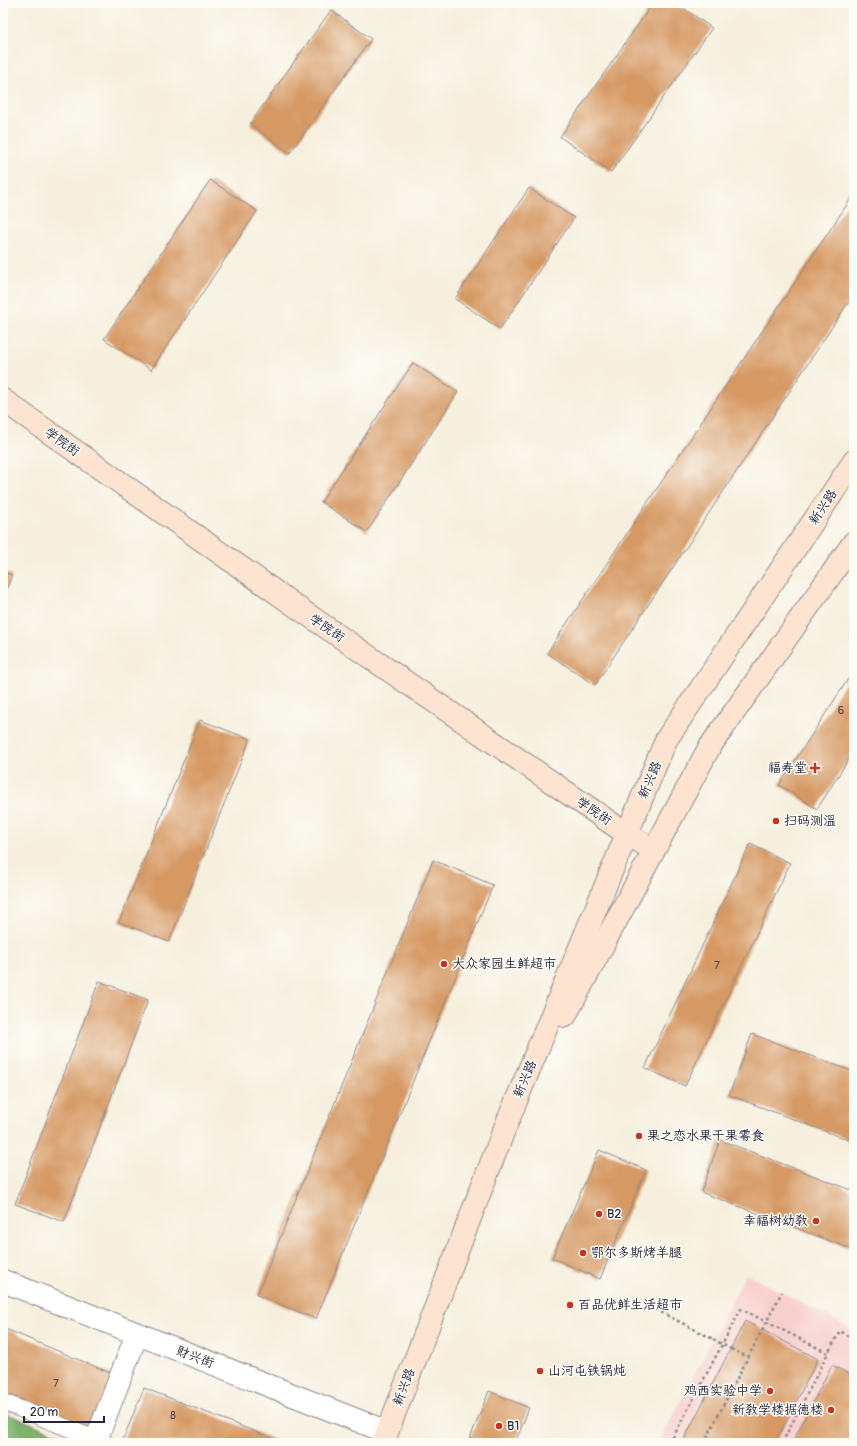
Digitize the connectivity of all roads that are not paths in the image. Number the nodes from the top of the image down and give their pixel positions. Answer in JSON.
{"nodes":[{"id":1,"x":3,"y":400,"type":"edge"},
{"id":2,"x":854,"y":461,"type":"edge"},
{"id":3,"x":854,"y":542,"type":"edge"},
{"id":4,"x":627,"y":834,"type":"junction"},
{"id":5,"x":654,"y":850,"type":"junction"},
{"id":6,"x":504,"y":1130,"type":"junction"},
{"id":7,"x":3,"y":1281,"type":"edge"},
{"id":8,"x":137,"y":1334,"type":"junction"},
{"id":9,"x":3,"y":1402,"type":"edge"},
{"id":10,"x":385,"y":1437,"type":"edge"},
{"id":11,"x":98,"y":1442,"type":"edge"}],
"edges":[{"from":1,"to":4,"type":"street","name":"学院街"},
{"from":2,"to":4,"type":"street","name":"新兴路"},
{"from":3,"to":5,"type":"street","name":"新兴路"},
{"from":4,"to":5,"type":"street","name":"学院街"},
{"from":4,"to":6,"type":"street","name":"新兴路"},
{"from":5,"to":6,"type":"street","name":"新兴路"},
{"from":6,"to":10,"type":"street","name":"新兴路"},
{"from":7,"to":8,"type":"street","name":"财兴街"},
{"from":8,"to":10,"type":"street","name":"财兴街"},
{"from":8,"to":11,"type":"street"},
{"from":9,"to":11,"type":"lane"}]}
